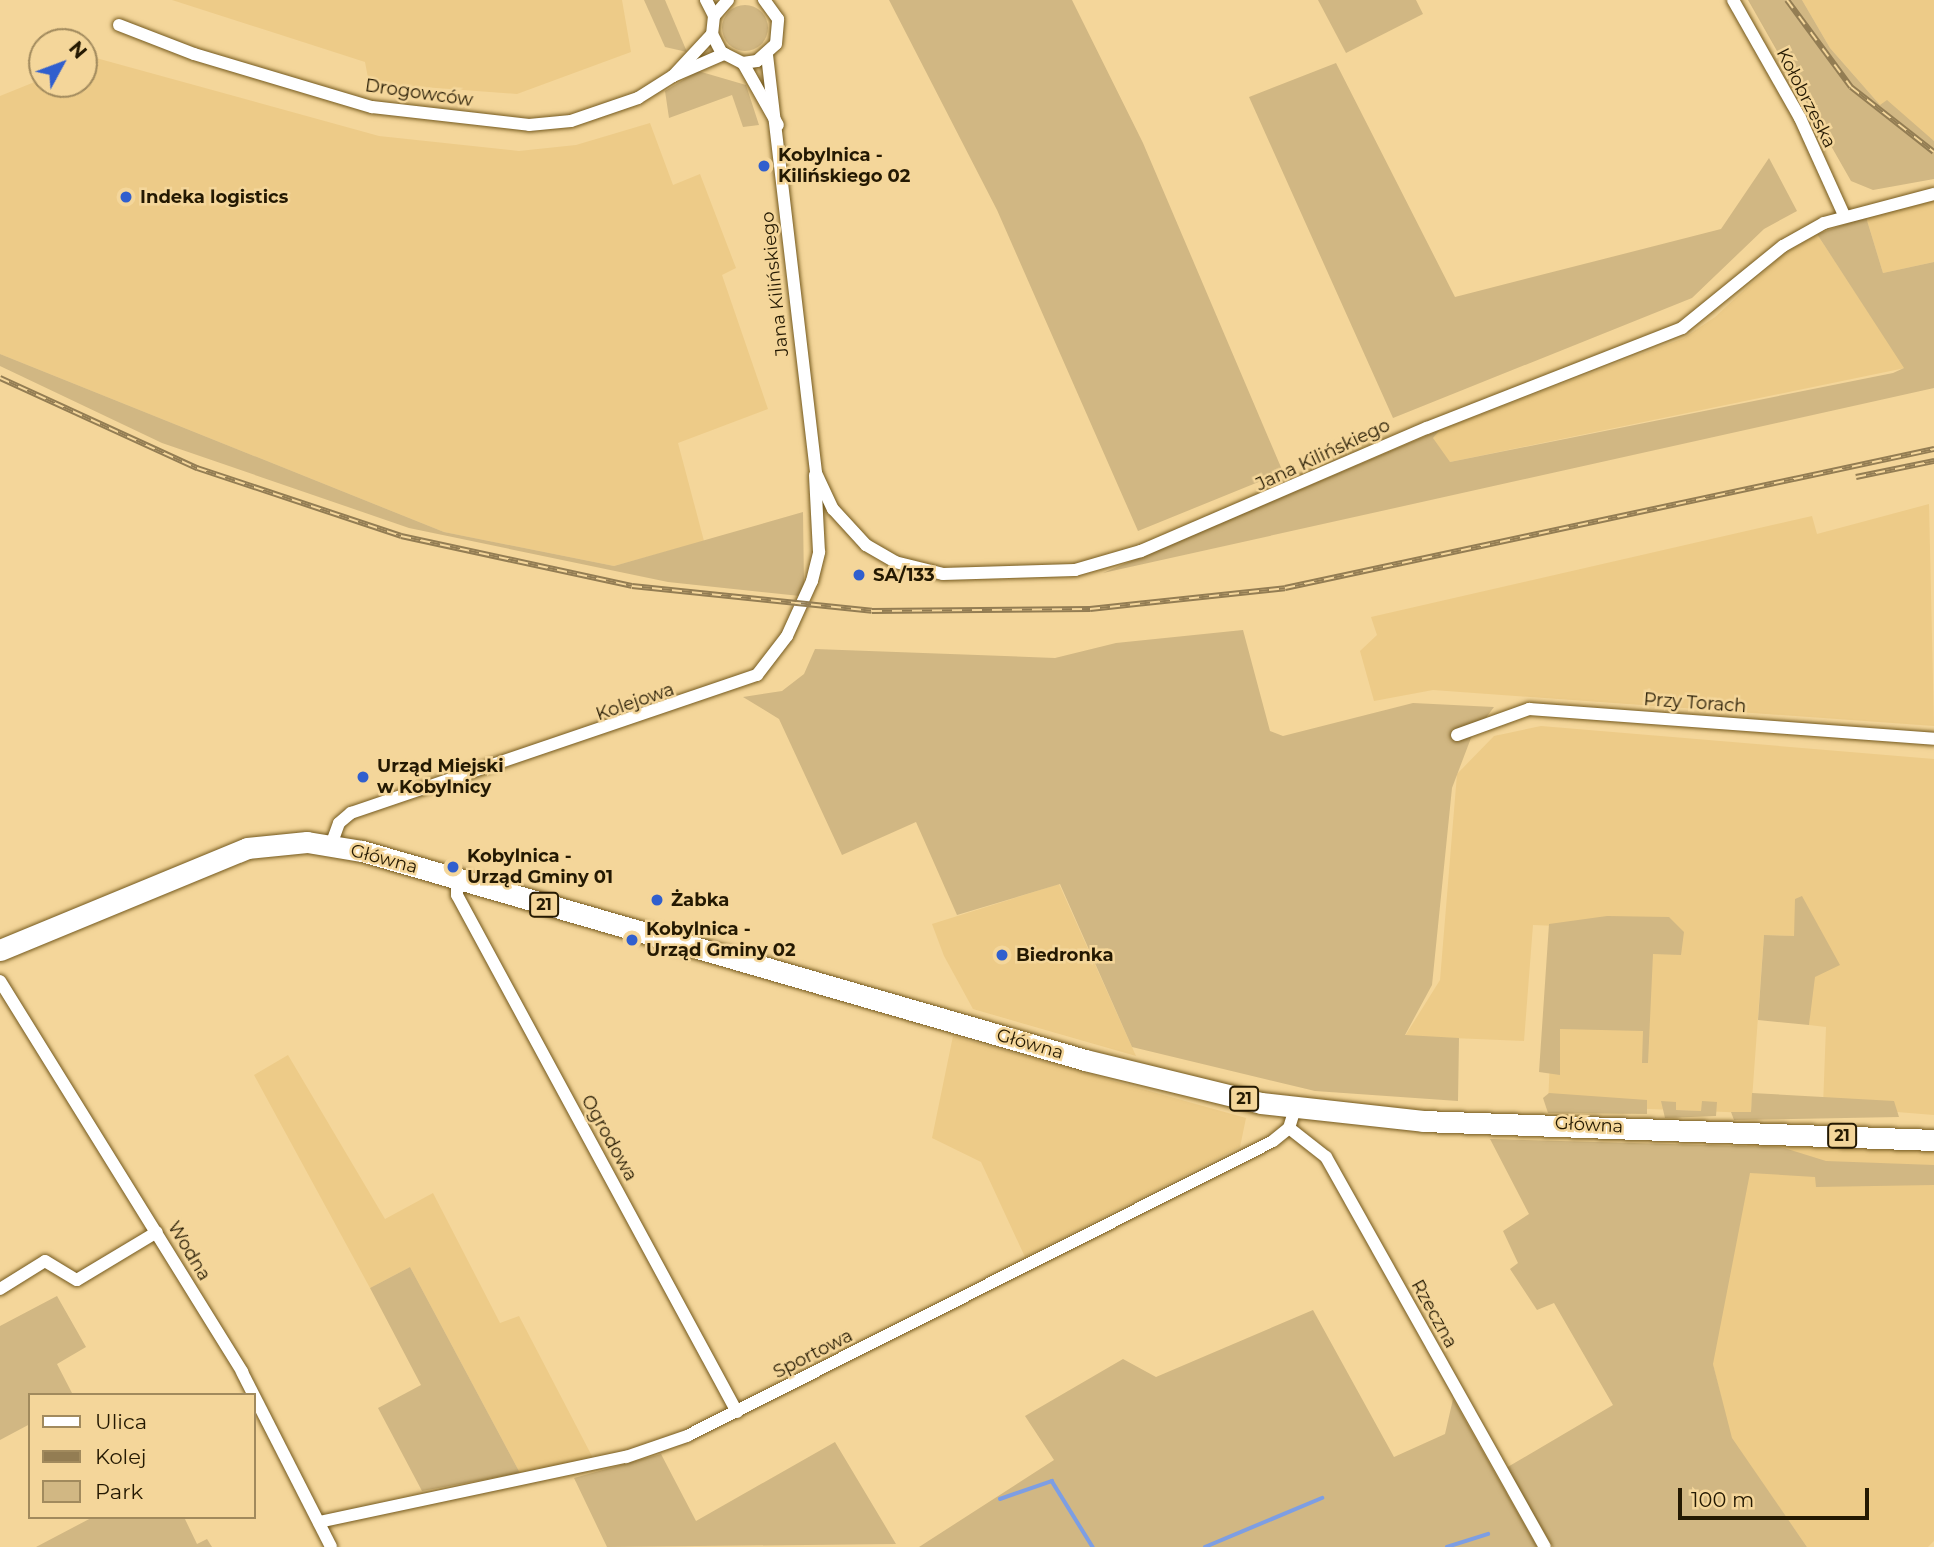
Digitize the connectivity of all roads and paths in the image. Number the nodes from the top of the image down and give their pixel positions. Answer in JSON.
{"nodes":[{"id":1,"x":706,"y":0,"type":"edge"},
{"id":2,"x":728,"y":0,"type":"edge"},
{"id":3,"x":1732,"y":0,"type":"edge"},
{"id":4,"x":770,"y":2,"type":"edge"},
{"id":5,"x":714,"y":16,"type":"junction"},
{"id":6,"x":119,"y":25,"type":"dead end"},
{"id":7,"x":712,"y":33,"type":"junction"},
{"id":8,"x":724,"y":54,"type":"junction"},
{"id":9,"x":767,"y":55,"type":"junction"},
{"id":10,"x":743,"y":63,"type":"junction"},
{"id":11,"x":673,"y":76,"type":"junction"},
{"id":12,"x":778,"y":126,"type":"junction"},
{"id":13,"x":1934,"y":194,"type":"edge"},
{"id":14,"x":1844,"y":215,"type":"junction"},
{"id":15,"x":816,"y":473,"type":"junction"},
{"id":16,"x":1457,"y":734,"type":"dead end"},
{"id":17,"x":1934,"y":739,"type":"edge"},
{"id":18,"x":331,"y":845,"type":"junction"},
{"id":19,"x":457,"y":880,"type":"junction"},
{"id":20,"x":0,"y":950,"type":"edge"},
{"id":21,"x":0,"y":981,"type":"edge"},
{"id":22,"x":1292,"y":1118,"type":"junction"},
{"id":23,"x":1934,"y":1140,"type":"edge"},
{"id":24,"x":157,"y":1232,"type":"junction"},
{"id":25,"x":0,"y":1289,"type":"edge"},
{"id":26,"x":253,"y":1393,"type":"edge"},
{"id":27,"x":256,"y":1399,"type":"edge"},
{"id":28,"x":737,"y":1412,"type":"junction"},
{"id":29,"x":319,"y":1522,"type":"junction"},
{"id":30,"x":331,"y":1547,"type":"edge"},
{"id":31,"x":1545,"y":1547,"type":"edge"}],
"edges":[{"from":1,"to":5,"type":"street"},
{"from":2,"to":5,"type":"street"},
{"from":3,"to":14,"type":"street","name":"Kołobrzeska"},
{"from":4,"to":9,"type":"street"},
{"from":5,"to":7,"type":"street"},
{"from":6,"to":11,"type":"street","name":"Drogowców"},
{"from":7,"to":8,"type":"street"},
{"from":7,"to":11,"type":"street","name":"Drogowców"},
{"from":8,"to":10,"type":"street"},
{"from":8,"to":11,"type":"street","name":"Drogowców"},
{"from":9,"to":10,"type":"street"},
{"from":9,"to":12,"type":"street","name":"Jana Kilińskiego"},
{"from":10,"to":12,"type":"street","name":"Jana Kilińskiego"},
{"from":12,"to":15,"type":"street","name":"Jana Kilińskiego"},
{"from":13,"to":14,"type":"street","name":"Jana Kilińskiego"},
{"from":14,"to":15,"type":"street","name":"Jana Kilińskiego"},
{"from":15,"to":18,"type":"street","name":"Kolejowa"},
{"from":16,"to":17,"type":"street","name":"Przy Torach"},
{"from":18,"to":19,"type":"main road","name":"Główna","number":"21"},
{"from":18,"to":20,"type":"main road","number":"21"},
{"from":19,"to":22,"type":"main road","name":"Główna","number":"21"},
{"from":19,"to":28,"type":"street","name":"Ogrodowa"},
{"from":21,"to":24,"type":"street","name":"Wodna"},
{"from":22,"to":23,"type":"main road","name":"Główna","number":"21"},
{"from":22,"to":28,"type":"street","name":"Sportowa"},
{"from":22,"to":31,"type":"street","name":"Rzeczna"},
{"from":24,"to":25,"type":"street"},
{"from":24,"to":26,"type":"street","name":"Wodna"},
{"from":27,"to":29,"type":"street","name":"Wodna"},
{"from":28,"to":29,"type":"street","name":"Sportowa"},
{"from":29,"to":30,"type":"street","name":"Wodna"}]}
